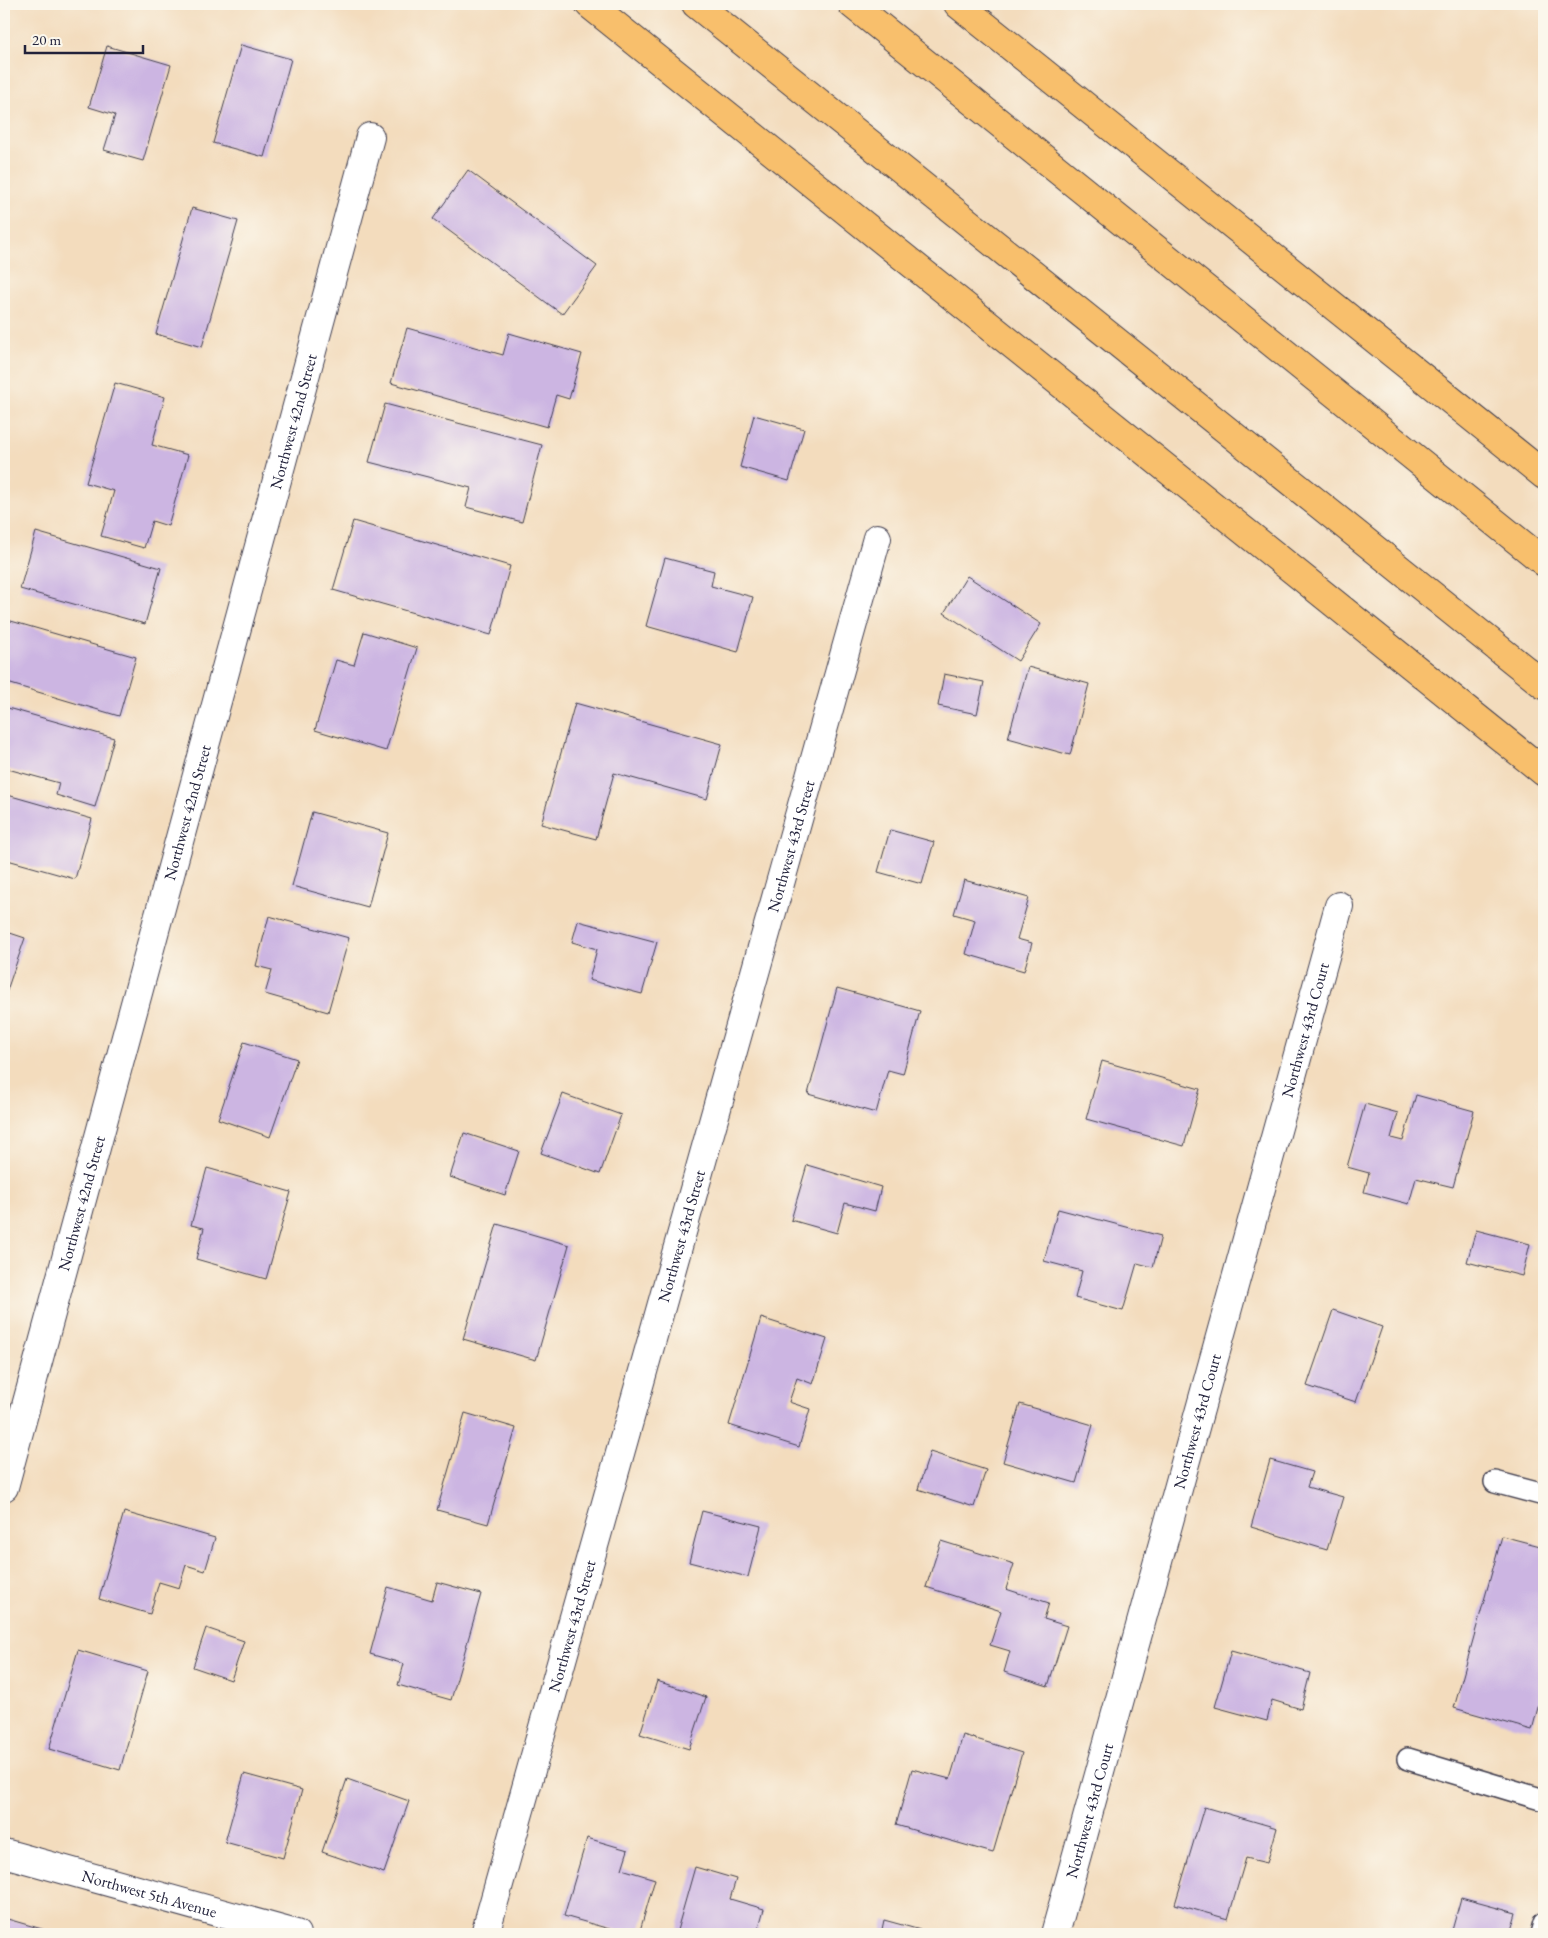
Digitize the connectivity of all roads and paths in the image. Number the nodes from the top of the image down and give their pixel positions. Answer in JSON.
{"nodes":[{"id":1,"x":589,"y":4,"type":"edge"},
{"id":2,"x":696,"y":4,"type":"edge"},
{"id":3,"x":852,"y":4,"type":"edge"},
{"id":4,"x":958,"y":4,"type":"edge"},
{"id":5,"x":370,"y":137,"type":"dead end"},
{"id":6,"x":1544,"y":475,"type":"edge"},
{"id":7,"x":877,"y":538,"type":"dead end"},
{"id":8,"x":1544,"y":562,"type":"edge"},
{"id":9,"x":1544,"y":685,"type":"edge"},
{"id":10,"x":1544,"y":772,"type":"edge"},
{"id":11,"x":1339,"y":906,"type":"dead end"},
{"id":12,"x":1496,"y":1482,"type":"dead end"},
{"id":13,"x":4,"y":1487,"type":"edge"},
{"id":14,"x":1544,"y":1495,"type":"edge"},
{"id":15,"x":1408,"y":1759,"type":"dead end"},
{"id":16,"x":1544,"y":1800,"type":"edge"},
{"id":17,"x":4,"y":1853,"type":"edge"},
{"id":18,"x":1544,"y":1923,"type":"edge"},
{"id":19,"x":296,"y":1934,"type":"edge"},
{"id":20,"x":485,"y":1934,"type":"edge"},
{"id":21,"x":1055,"y":1934,"type":"edge"},
{"id":22,"x":1541,"y":1934,"type":"edge"}],
"edges":[{"from":1,"to":10,"type":"highway"},
{"from":2,"to":9,"type":"highway"},
{"from":3,"to":8,"type":"highway"},
{"from":4,"to":6,"type":"highway"},
{"from":5,"to":13,"type":"street","name":"Northwest 42nd Street"},
{"from":7,"to":20,"type":"street","name":"Northwest 43rd Street"},
{"from":11,"to":21,"type":"street","name":"Northwest 43rd Court"},
{"from":12,"to":14,"type":"lane"},
{"from":15,"to":16,"type":"lane"},
{"from":17,"to":19,"type":"street","name":"Northwest 5th Avenue"},
{"from":18,"to":22,"type":"lane"}]}
